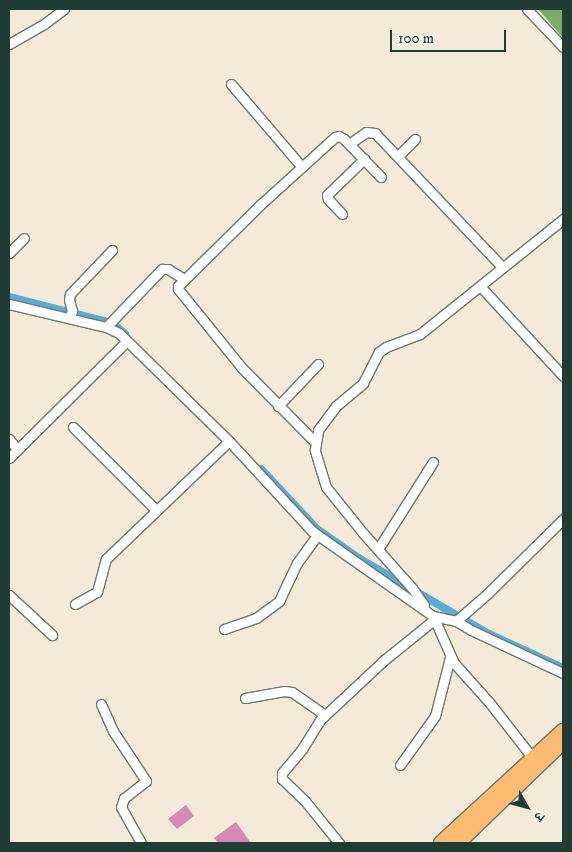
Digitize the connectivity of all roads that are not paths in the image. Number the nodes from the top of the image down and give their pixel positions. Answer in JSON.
{"nodes":[{"id":1,"x":64,"y":9,"type":"edge"},
{"id":2,"x":527,"y":9,"type":"edge"},
{"id":3,"x":9,"y":44,"type":"edge"},
{"id":4,"x":563,"y":47,"type":"edge"},
{"id":5,"x":231,"y":84,"type":"dead end"},
{"id":6,"x":415,"y":139,"type":"dead end"},
{"id":7,"x":349,"y":144,"type":"junction"},
{"id":8,"x":398,"y":156,"type":"junction"},
{"id":9,"x":364,"y":159,"type":"junction"},
{"id":10,"x":302,"y":167,"type":"junction"},
{"id":11,"x":380,"y":177,"type":"dead end"},
{"id":12,"x":342,"y":214,"type":"dead end"},
{"id":13,"x":563,"y":219,"type":"edge"},
{"id":14,"x":24,"y":238,"type":"dead end"},
{"id":15,"x":112,"y":250,"type":"dead end"},
{"id":16,"x":9,"y":253,"type":"edge"},
{"id":17,"x":502,"y":267,"type":"junction"},
{"id":18,"x":184,"y":279,"type":"junction"},
{"id":19,"x":480,"y":286,"type":"junction"},
{"id":20,"x":9,"y":304,"type":"edge"},
{"id":21,"x":71,"y":315,"type":"junction"},
{"id":22,"x":108,"y":324,"type":"junction"},
{"id":23,"x":127,"y":341,"type":"junction"},
{"id":24,"x":318,"y":364,"type":"dead end"},
{"id":25,"x":563,"y":376,"type":"edge"},
{"id":26,"x":278,"y":406,"type":"junction"},
{"id":27,"x":73,"y":427,"type":"dead end"},
{"id":28,"x":9,"y":439,"type":"edge"},
{"id":29,"x":229,"y":441,"type":"junction"},
{"id":30,"x":316,"y":443,"type":"junction"},
{"id":31,"x":18,"y":449,"type":"junction"},
{"id":32,"x":9,"y":458,"type":"edge"},
{"id":33,"x":434,"y":462,"type":"dead end"},
{"id":34,"x":156,"y":510,"type":"junction"},
{"id":35,"x":563,"y":519,"type":"edge"},
{"id":36,"x":317,"y":535,"type":"junction"},
{"id":37,"x":378,"y":549,"type":"junction"},
{"id":38,"x":9,"y":594,"type":"edge"},
{"id":39,"x":76,"y":604,"type":"dead end"},
{"id":40,"x":432,"y":615,"type":"junction"},
{"id":41,"x":459,"y":619,"type":"junction"},
{"id":42,"x":224,"y":629,"type":"dead end"},
{"id":43,"x":52,"y":635,"type":"dead end"},
{"id":44,"x":450,"y":657,"type":"junction"},
{"id":45,"x":563,"y":673,"type":"edge"},
{"id":46,"x":245,"y":698,"type":"dead end"},
{"id":47,"x":101,"y":704,"type":"dead end"},
{"id":48,"x":325,"y":715,"type":"junction"},
{"id":49,"x":563,"y":731,"type":"edge"},
{"id":50,"x":562,"y":746,"type":"edge"},
{"id":51,"x":532,"y":758,"type":"junction"},
{"id":52,"x":400,"y":765,"type":"dead end"},
{"id":53,"x":333,"y":841,"type":"edge"},
{"id":54,"x":141,"y":843,"type":"edge"},
{"id":55,"x":441,"y":843,"type":"edge"},
{"id":56,"x":458,"y":843,"type":"edge"}],
"edges":[{"from":1,"to":3,"type":"street"},
{"from":2,"to":4,"type":"street"},
{"from":5,"to":10,"type":"street"},
{"from":6,"to":8,"type":"street"},
{"from":7,"to":8,"type":"street"},
{"from":7,"to":9,"type":"street"},
{"from":7,"to":10,"type":"street"},
{"from":8,"to":17,"type":"street"},
{"from":9,"to":11,"type":"street"},
{"from":9,"to":12,"type":"street"},
{"from":10,"to":18,"type":"street"},
{"from":13,"to":17,"type":"street"},
{"from":14,"to":16,"type":"street"},
{"from":15,"to":21,"type":"street"},
{"from":17,"to":19,"type":"street"},
{"from":18,"to":22,"type":"street"},
{"from":18,"to":26,"type":"street"},
{"from":19,"to":25,"type":"street"},
{"from":19,"to":30,"type":"street"},
{"from":20,"to":21,"type":"street"},
{"from":21,"to":22,"type":"street"},
{"from":22,"to":23,"type":"street"},
{"from":23,"to":29,"type":"street"},
{"from":23,"to":31,"type":"street"},
{"from":24,"to":26,"type":"street"},
{"from":26,"to":30,"type":"street"},
{"from":27,"to":34,"type":"street"},
{"from":28,"to":31,"type":"street"},
{"from":29,"to":34,"type":"street"},
{"from":29,"to":36,"type":"street"},
{"from":30,"to":37,"type":"street"},
{"from":31,"to":32,"type":"street"},
{"from":33,"to":37,"type":"street"},
{"from":34,"to":39,"type":"street"},
{"from":35,"to":41,"type":"street"},
{"from":36,"to":40,"type":"street"},
{"from":36,"to":42,"type":"street"},
{"from":37,"to":40,"type":"street"},
{"from":38,"to":43,"type":"street"},
{"from":40,"to":41,"type":"street"},
{"from":40,"to":44,"type":"street"},
{"from":40,"to":48,"type":"street"},
{"from":41,"to":45,"type":"street"},
{"from":44,"to":51,"type":"street"},
{"from":44,"to":52,"type":"street"},
{"from":46,"to":48,"type":"street"},
{"from":47,"to":54,"type":"street"},
{"from":48,"to":53,"type":"street"},
{"from":49,"to":51,"type":"highway"},
{"from":50,"to":56,"type":"highway"},
{"from":51,"to":55,"type":"highway"}]}
